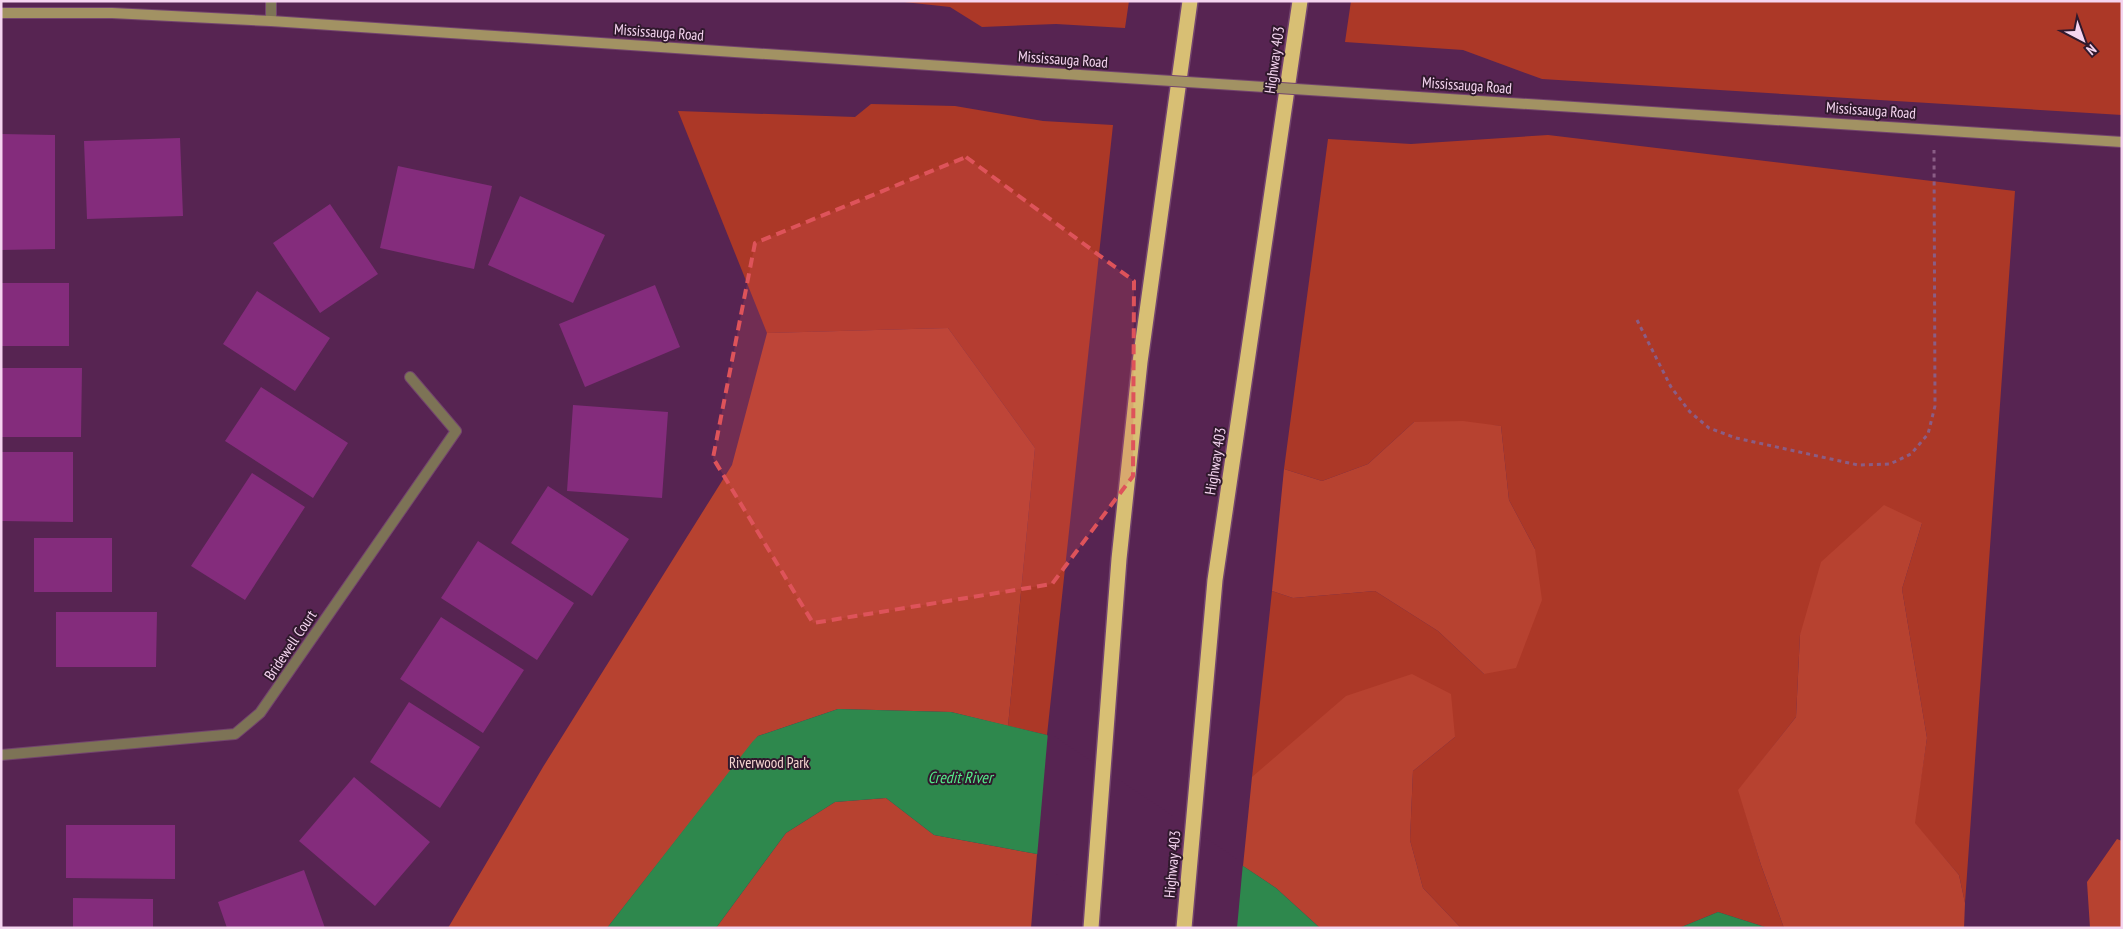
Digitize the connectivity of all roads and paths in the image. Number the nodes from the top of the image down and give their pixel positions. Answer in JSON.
{"nodes":[{"id":1,"x":270,"y":1,"type":"edge"},
{"id":2,"x":1190,"y":1,"type":"edge"},
{"id":3,"x":1300,"y":1,"type":"edge"},
{"id":4,"x":1,"y":13,"type":"edge"},
{"id":5,"x":271,"y":22,"type":"junction"},
{"id":6,"x":1933,"y":129,"type":"junction"},
{"id":7,"x":2122,"y":142,"type":"edge"},
{"id":8,"x":1637,"y":320,"type":"dead end"},
{"id":9,"x":410,"y":377,"type":"dead end"},
{"id":10,"x":1,"y":755,"type":"edge"},
{"id":11,"x":1091,"y":928,"type":"edge"},
{"id":12,"x":1184,"y":928,"type":"edge"}],
"edges":[{"from":1,"to":5,"type":"street"},
{"from":2,"to":11,"type":"highway"},
{"from":3,"to":12,"type":"highway","name":"Highway 403"},
{"from":4,"to":5,"type":"main road","name":"Mississauga Road"},
{"from":5,"to":6,"type":"main road","name":"Mississauga Road","bridge":true},
{"from":6,"to":7,"type":"main road","name":"Mississauga Road"},
{"from":6,"to":8,"type":"path"},
{"from":9,"to":10,"type":"street","name":"Bridewell Court"}]}
